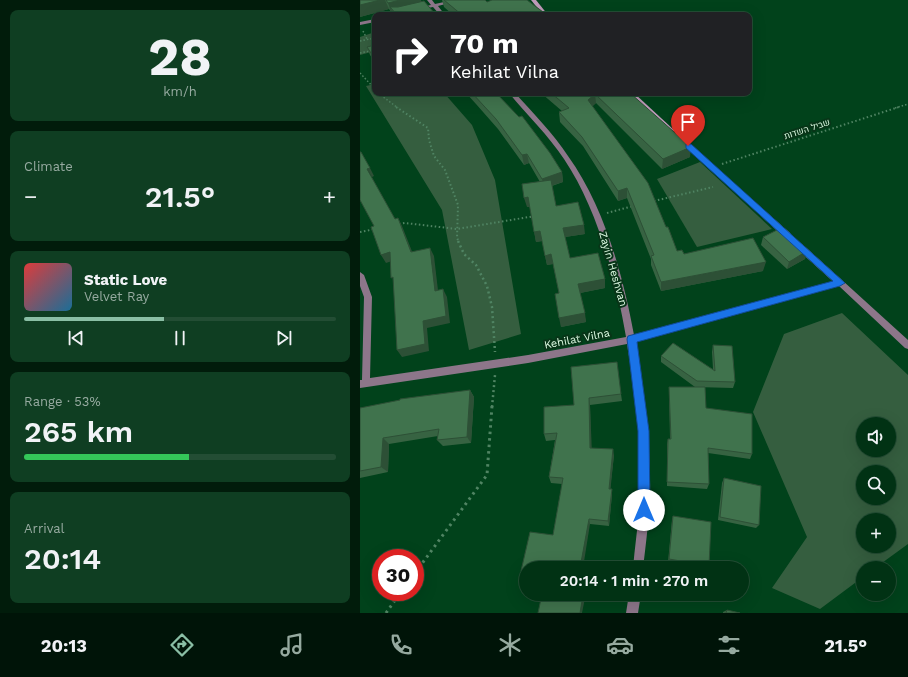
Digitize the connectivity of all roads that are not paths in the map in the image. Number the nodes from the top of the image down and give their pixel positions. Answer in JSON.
{"nodes":[{"id":1,"x":429,"y":0,"type":"edge"},
{"id":2,"x":460,"y":0,"type":"edge"},
{"id":3,"x":533,"y":0,"type":"edge"},
{"id":4,"x":435,"y":6,"type":"junction"},
{"id":5,"x":415,"y":10,"type":"edge"},
{"id":6,"x":440,"y":12,"type":"edge"},
{"id":7,"x":543,"y":12,"type":"edge"},
{"id":8,"x":372,"y":21,"type":"edge"},
{"id":9,"x":360,"y":24,"type":"edge"},
{"id":10,"x":515,"y":96,"type":"edge"},
{"id":11,"x":634,"y":96,"type":"edge"},
{"id":12,"x":360,"y":275,"type":"edge"},
{"id":13,"x":840,"y":283,"type":"junction"},
{"id":14,"x":632,"y":339,"type":"junction"},
{"id":15,"x":908,"y":345,"type":"edge"},
{"id":16,"x":363,"y":383,"type":"edge"},
{"id":17,"x":639,"y":561,"type":"edge"},
{"id":18,"x":634,"y":601,"type":"edge"},
{"id":19,"x":632,"y":613,"type":"edge"}],
"edges":[{"from":1,"to":4,"type":"street"},
{"from":2,"to":4,"type":"street"},
{"from":3,"to":7,"type":"street"},
{"from":4,"to":5,"type":"street"},
{"from":4,"to":6,"type":"street"},
{"from":8,"to":9,"type":"street"},
{"from":10,"to":14,"type":"street","name":"Zayin Heshvan"},
{"from":11,"to":13,"type":"street"},
{"from":12,"to":16,"type":"street"},
{"from":13,"to":14,"type":"street","name":"Kehilat Vilna"},
{"from":13,"to":15,"type":"street"},
{"from":14,"to":16,"type":"street","name":"Kehilat Vilna"},
{"from":14,"to":17,"type":"street","name":"Zayin Heshvan"},
{"from":18,"to":19,"type":"street"}]}
